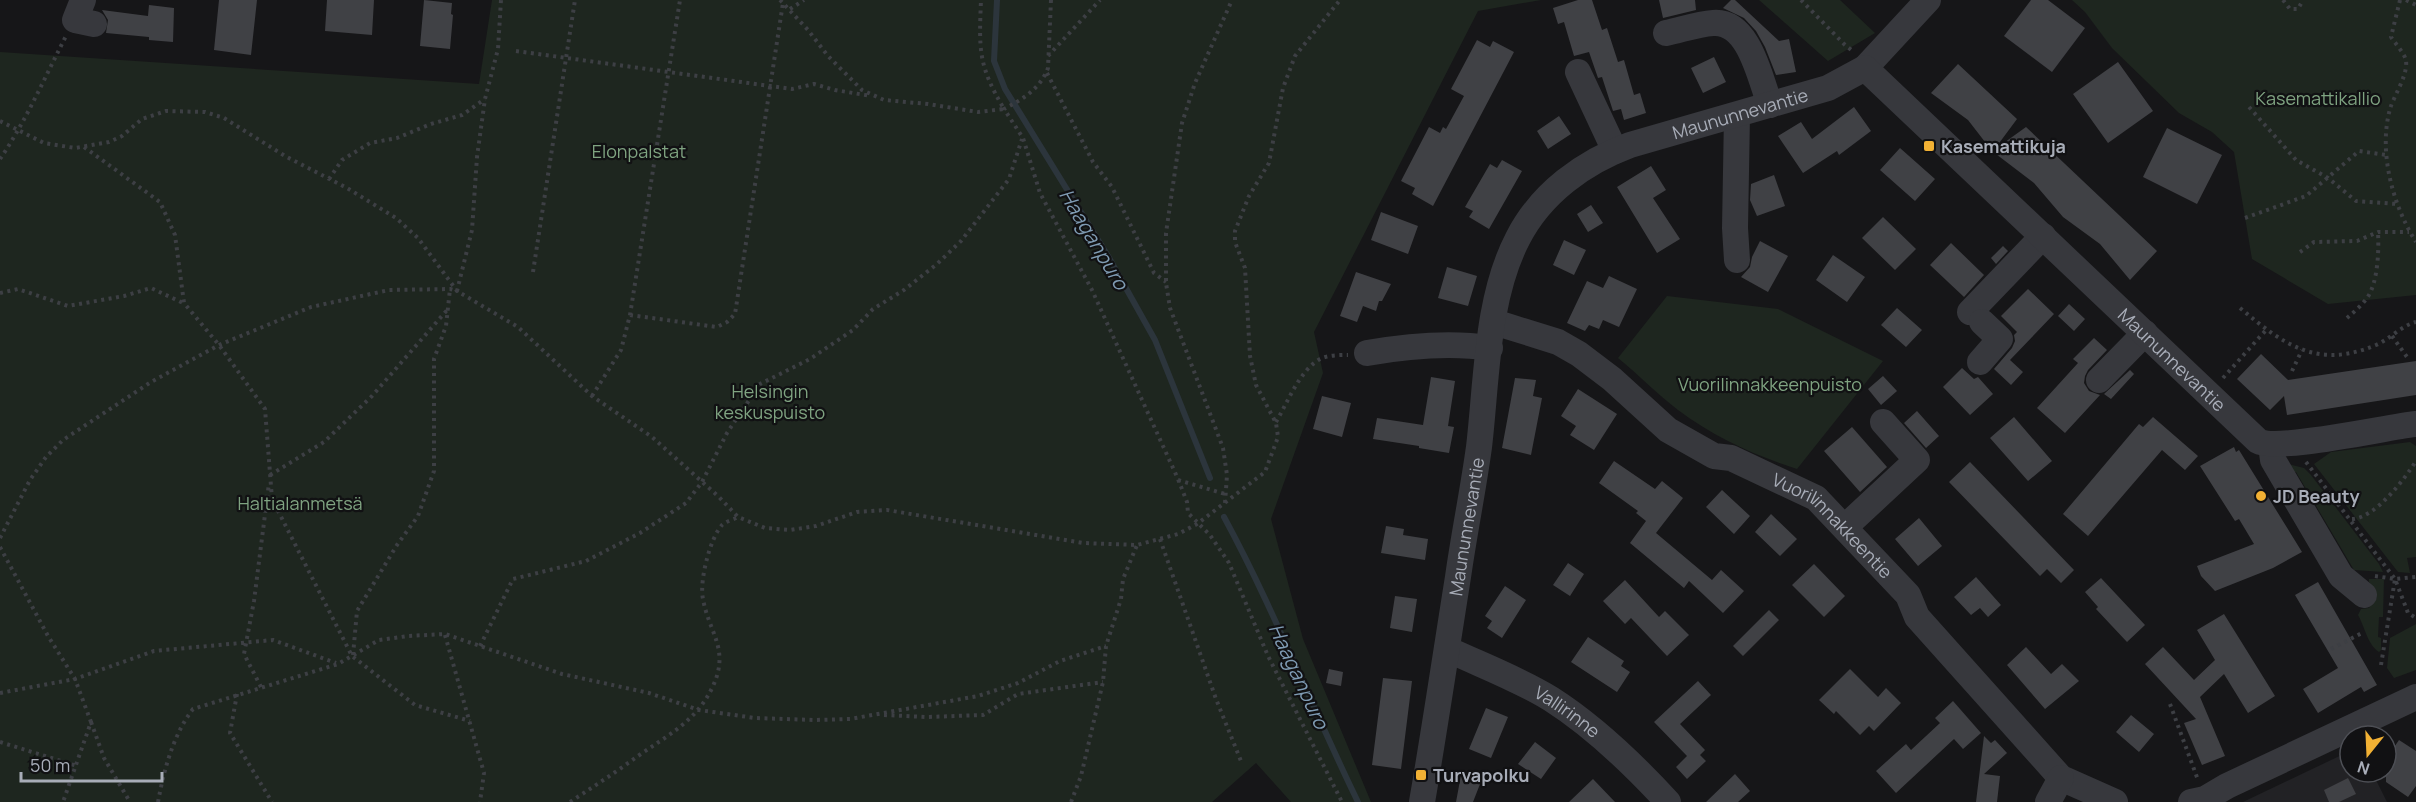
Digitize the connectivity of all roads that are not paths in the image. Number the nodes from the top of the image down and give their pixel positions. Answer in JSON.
{"nodes":[{"id":1,"x":1928,"y":0,"type":"edge"},
{"id":2,"x":1666,"y":33,"type":"dead end"},
{"id":3,"x":1865,"y":68,"type":"junction"},
{"id":4,"x":1578,"y":72,"type":"dead end"},
{"id":5,"x":1770,"y":105,"type":"junction"},
{"id":6,"x":1737,"y":115,"type":"junction"},
{"id":7,"x":1615,"y":151,"type":"junction"},
{"id":8,"x":2043,"y":236,"type":"junction"},
{"id":9,"x":1737,"y":260,"type":"dead end"},
{"id":10,"x":1494,"y":322,"type":"junction"},
{"id":11,"x":2145,"y":333,"type":"junction"},
{"id":12,"x":1490,"y":348,"type":"junction"},
{"id":13,"x":1367,"y":353,"type":"road end"},
{"id":14,"x":1980,"y":362,"type":"dead end"},
{"id":15,"x":2099,"y":380,"type":"dead end"},
{"id":16,"x":1883,"y":422,"type":"dead end"},
{"id":17,"x":2416,"y":424,"type":"edge"},
{"id":18,"x":2283,"y":444,"type":"junction"},
{"id":19,"x":1845,"y":527,"type":"junction"},
{"id":20,"x":2364,"y":594,"type":"dead end"},
{"id":21,"x":1447,"y":649,"type":"junction"},
{"id":22,"x":2416,"y":697,"type":"edge"},
{"id":23,"x":2061,"y":778,"type":"junction"},
{"id":24,"x":2198,"y":800,"type":"edge"},
{"id":25,"x":1422,"y":802,"type":"edge"},
{"id":26,"x":1668,"y":802,"type":"edge"},
{"id":27,"x":2048,"y":802,"type":"edge"},
{"id":28,"x":2115,"y":802,"type":"edge"}],
"edges":[{"from":1,"to":3,"type":"street"},
{"from":2,"to":5,"type":"street"},
{"from":3,"to":5,"type":"street","name":"Maununnevantie"},
{"from":3,"to":8,"type":"street","name":"Maununnevantie"},
{"from":4,"to":7,"type":"street"},
{"from":5,"to":6,"type":"street","name":"Maununnevantie"},
{"from":6,"to":7,"type":"street","name":"Maununnevantie"},
{"from":6,"to":9,"type":"street"},
{"from":7,"to":10,"type":"street","name":"Maununnevantie"},
{"from":8,"to":11,"type":"street","name":"Maununnevantie"},
{"from":8,"to":14,"type":"street"},
{"from":10,"to":12,"type":"street","name":"Maununnevantie"},
{"from":10,"to":19,"type":"street","name":"Vuorilinnakkeentie"},
{"from":11,"to":15,"type":"street"},
{"from":11,"to":18,"type":"street","name":"Maununnevantie"},
{"from":12,"to":13,"type":"street"},
{"from":12,"to":21,"type":"street","name":"Maununnevantie"},
{"from":16,"to":19,"type":"street"},
{"from":17,"to":18,"type":"street"},
{"from":18,"to":20,"type":"street"},
{"from":19,"to":23,"type":"street","name":"Vuorilinnakkeentie"},
{"from":21,"to":25,"type":"street","name":"Maununnevantie"},
{"from":21,"to":26,"type":"street","name":"Vallirinne"},
{"from":22,"to":24,"type":"street"},
{"from":23,"to":27,"type":"street"},
{"from":23,"to":28,"type":"street","name":"Vuorilinnakkeentie"}]}
